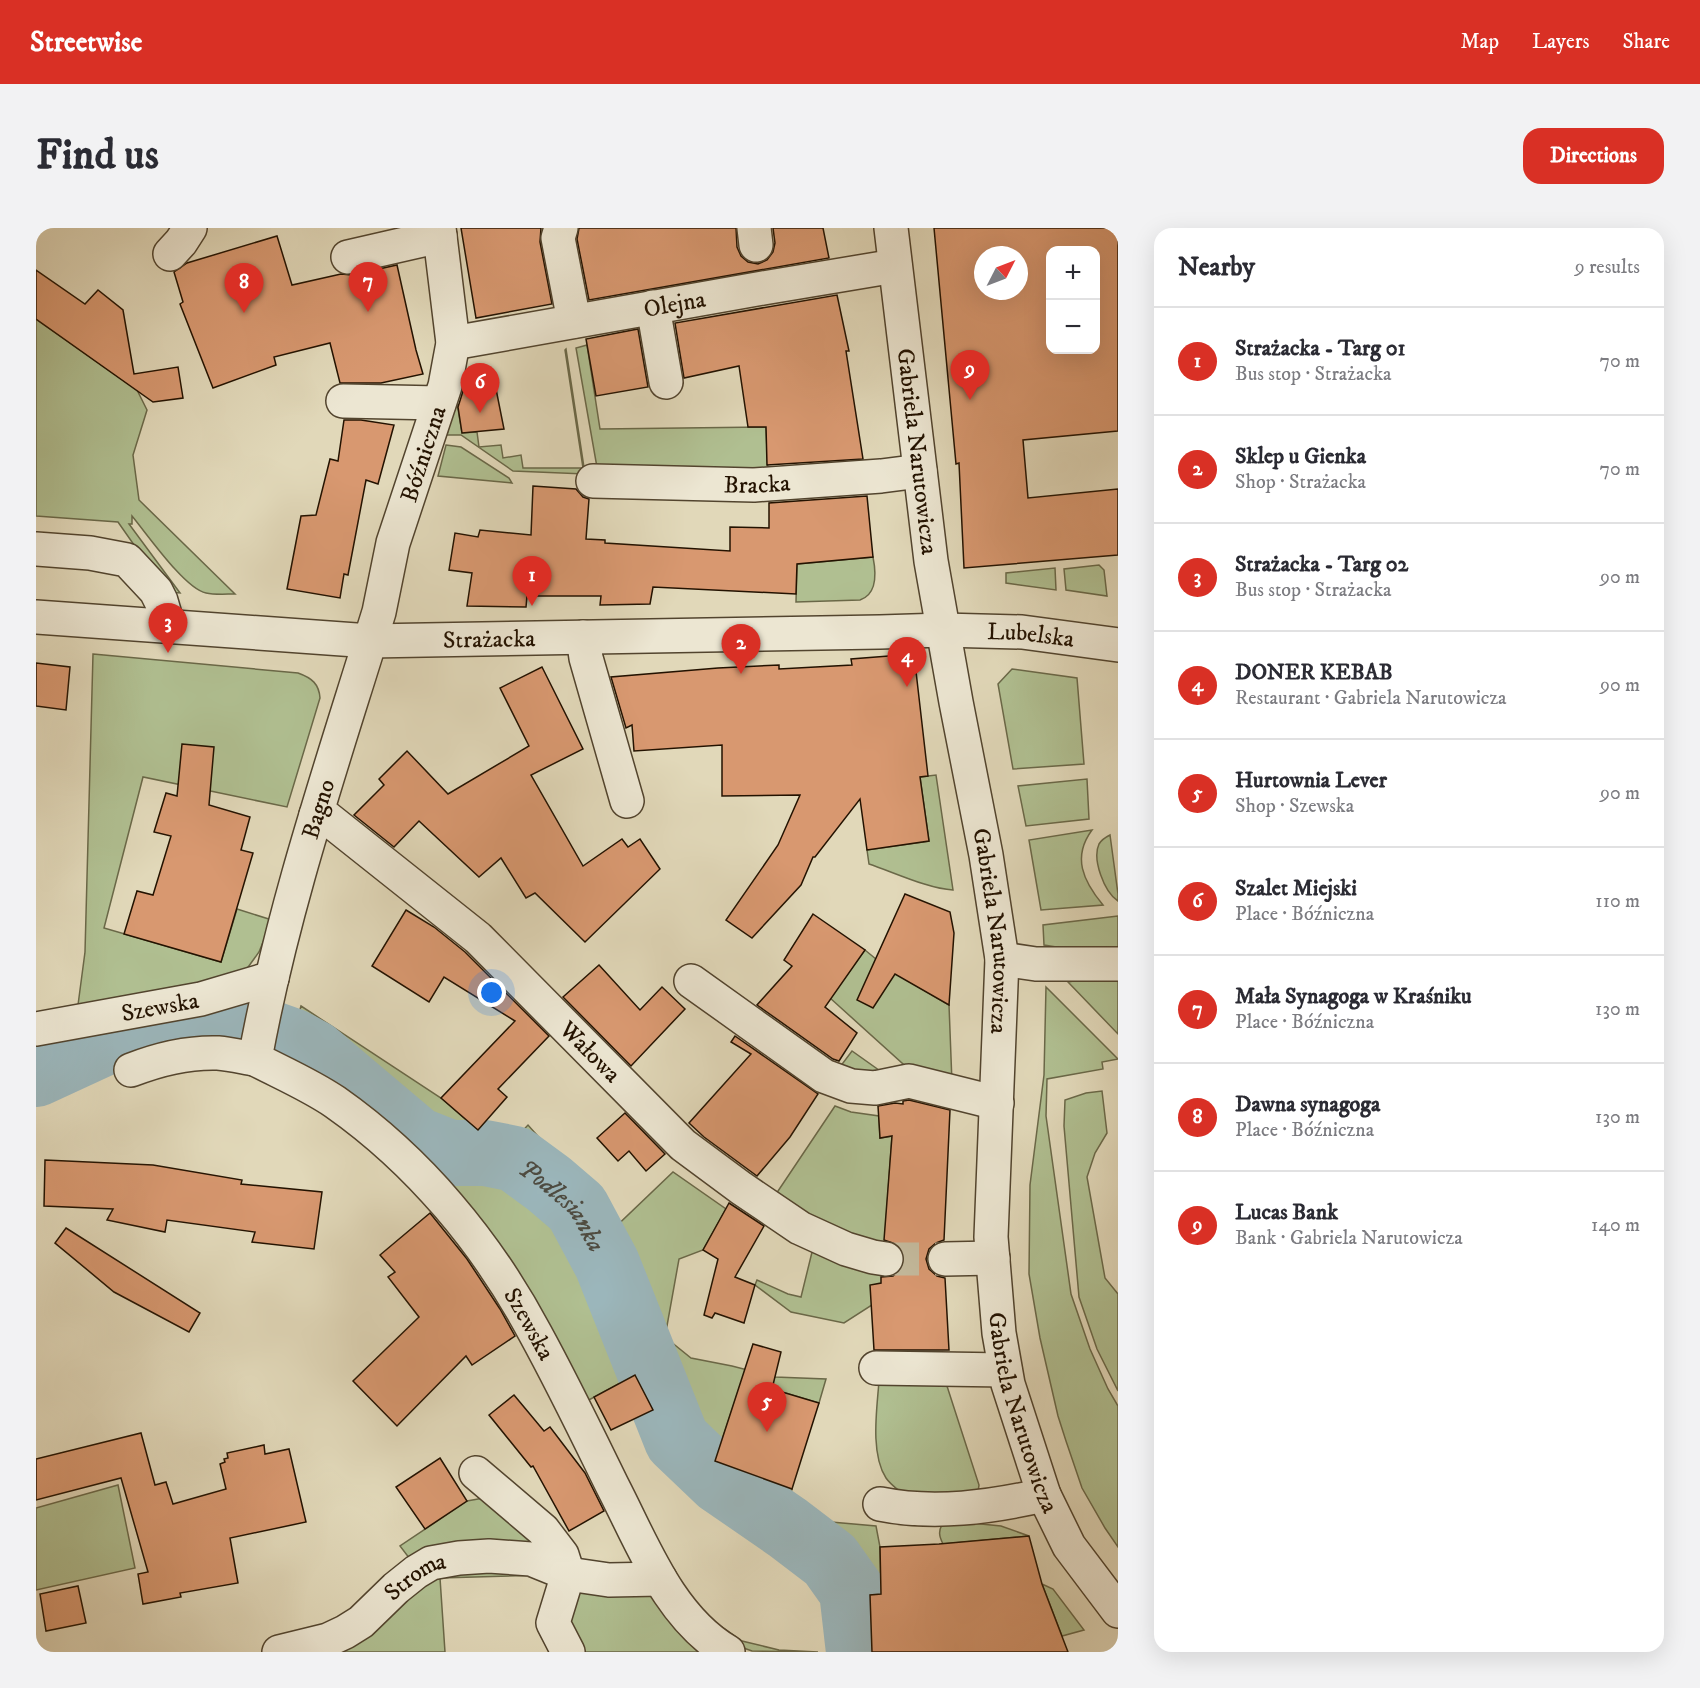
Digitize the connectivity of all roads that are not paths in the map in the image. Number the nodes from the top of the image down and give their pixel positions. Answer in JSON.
{"nodes":[{"id":1,"x":190,"y":228,"type":"edge"},
{"id":2,"x":561,"y":228,"type":"edge"},
{"id":3,"x":891,"y":228,"type":"edge"},
{"id":4,"x":439,"y":232,"type":"edge"},
{"id":5,"x":170,"y":254,"type":"dead end"},
{"id":6,"x":348,"y":257,"type":"dead end"},
{"id":7,"x":895,"y":266,"type":"junction"},
{"id":8,"x":652,"y":307,"type":"junction"},
{"id":9,"x":574,"y":321,"type":"junction"},
{"id":10,"x":453,"y":343,"type":"junction"},
{"id":11,"x":666,"y":382,"type":"dead end"},
{"id":12,"x":344,"y":401,"type":"dead end"},
{"id":13,"x":440,"y":403,"type":"junction"},
{"id":14,"x":920,"y":471,"type":"junction"},
{"id":15,"x":593,"y":480,"type":"dead end"},
{"id":16,"x":36,"y":549,"type":"edge"},
{"id":17,"x":36,"y":617,"type":"edge"},
{"id":18,"x":168,"y":625,"type":"junction"},
{"id":19,"x":943,"y":630,"type":"junction"},
{"id":20,"x":584,"y":637,"type":"junction"},
{"id":21,"x":370,"y":641,"type":"junction"},
{"id":22,"x":1118,"y":645,"type":"edge"},
{"id":23,"x":627,"y":801,"type":"dead end"},
{"id":24,"x":316,"y":815,"type":"junction"},
{"id":25,"x":1002,"y":959,"type":"junction"},
{"id":26,"x":1118,"y":964,"type":"edge"},
{"id":27,"x":691,"y":981,"type":"dead end"},
{"id":28,"x":269,"y":993,"type":"junction"},
{"id":29,"x":36,"y":1029,"type":"edge"},
{"id":30,"x":256,"y":1052,"type":"junction"},
{"id":31,"x":130,"y":1070,"type":"dead end"},
{"id":32,"x":997,"y":1103,"type":"junction"},
{"id":33,"x":993,"y":1258,"type":"junction"},
{"id":34,"x":886,"y":1259,"type":"tunnel mouth"},
{"id":35,"x":945,"y":1259,"type":"tunnel mouth"},
{"id":36,"x":876,"y":1368,"type":"dead end"},
{"id":37,"x":1005,"y":1370,"type":"junction"},
{"id":38,"x":476,"y":1473,"type":"dead end"},
{"id":39,"x":1044,"y":1495,"type":"junction"},
{"id":40,"x":880,"y":1504,"type":"dead end"},
{"id":41,"x":568,"y":1574,"type":"junction"},
{"id":42,"x":660,"y":1579,"type":"junction"},
{"id":43,"x":1118,"y":1611,"type":"edge"},
{"id":44,"x":279,"y":1652,"type":"edge"},
{"id":45,"x":568,"y":1652,"type":"edge"},
{"id":46,"x":728,"y":1652,"type":"edge"}],
"edges":[{"from":1,"to":5,"type":"street"},
{"from":2,"to":9,"type":"street"},
{"from":3,"to":7,"type":"street","name":"Gabriela Narutowicza"},
{"from":4,"to":6,"type":"street"},
{"from":4,"to":10,"type":"street","name":"Bóźniczna"},
{"from":7,"to":8,"type":"street","name":"Olejna"},
{"from":7,"to":14,"type":"street","name":"Gabriela Narutowicza"},
{"from":8,"to":9,"type":"street","name":"Olejna"},
{"from":8,"to":11,"type":"street"},
{"from":9,"to":10,"type":"street","name":"Olejna"},
{"from":10,"to":13,"type":"street","name":"Bóźniczna"},
{"from":12,"to":13,"type":"street"},
{"from":13,"to":21,"type":"street","name":"Bóźniczna"},
{"from":14,"to":15,"type":"street","name":"Bracka"},
{"from":14,"to":19,"type":"street","name":"Gabriela Narutowicza"},
{"from":16,"to":18,"type":"street"},
{"from":17,"to":18,"type":"street","name":"Strażacka"},
{"from":18,"to":21,"type":"street","name":"Strażacka"},
{"from":19,"to":20,"type":"street","name":"Strażacka"},
{"from":19,"to":22,"type":"street","name":"Lubelska"},
{"from":19,"to":25,"type":"street","name":"Gabriela Narutowicza"},
{"from":20,"to":21,"type":"street","name":"Strażacka"},
{"from":20,"to":23,"type":"street"},
{"from":21,"to":24,"type":"street","name":"Bagno"},
{"from":24,"to":28,"type":"street","name":"Bagno"},
{"from":24,"to":34,"type":"street","name":"Wałowa"},
{"from":25,"to":26,"type":"street"},
{"from":25,"to":32,"type":"street","name":"Gabriela Narutowicza"},
{"from":27,"to":32,"type":"street"},
{"from":28,"to":29,"type":"street","name":"Szewska"},
{"from":28,"to":30,"type":"street"},
{"from":30,"to":31,"type":"street","name":"Szewska"},
{"from":30,"to":42,"type":"street","name":"Szewska"},
{"from":32,"to":33,"type":"street","name":"Gabriela Narutowicza"},
{"from":33,"to":35,"type":"street"},
{"from":33,"to":37,"type":"street","name":"Gabriela Narutowicza"},
{"from":36,"to":37,"type":"street"},
{"from":37,"to":39,"type":"street","name":"Gabriela Narutowicza"},
{"from":38,"to":41,"type":"street"},
{"from":39,"to":40,"type":"street"},
{"from":39,"to":43,"type":"street","name":"Gabriela Narutowicza"},
{"from":41,"to":42,"type":"street","name":"Stroma"},
{"from":41,"to":44,"type":"street","name":"Stroma"},
{"from":41,"to":45,"type":"street"},
{"from":42,"to":46,"type":"street","name":"Szewska"}]}
